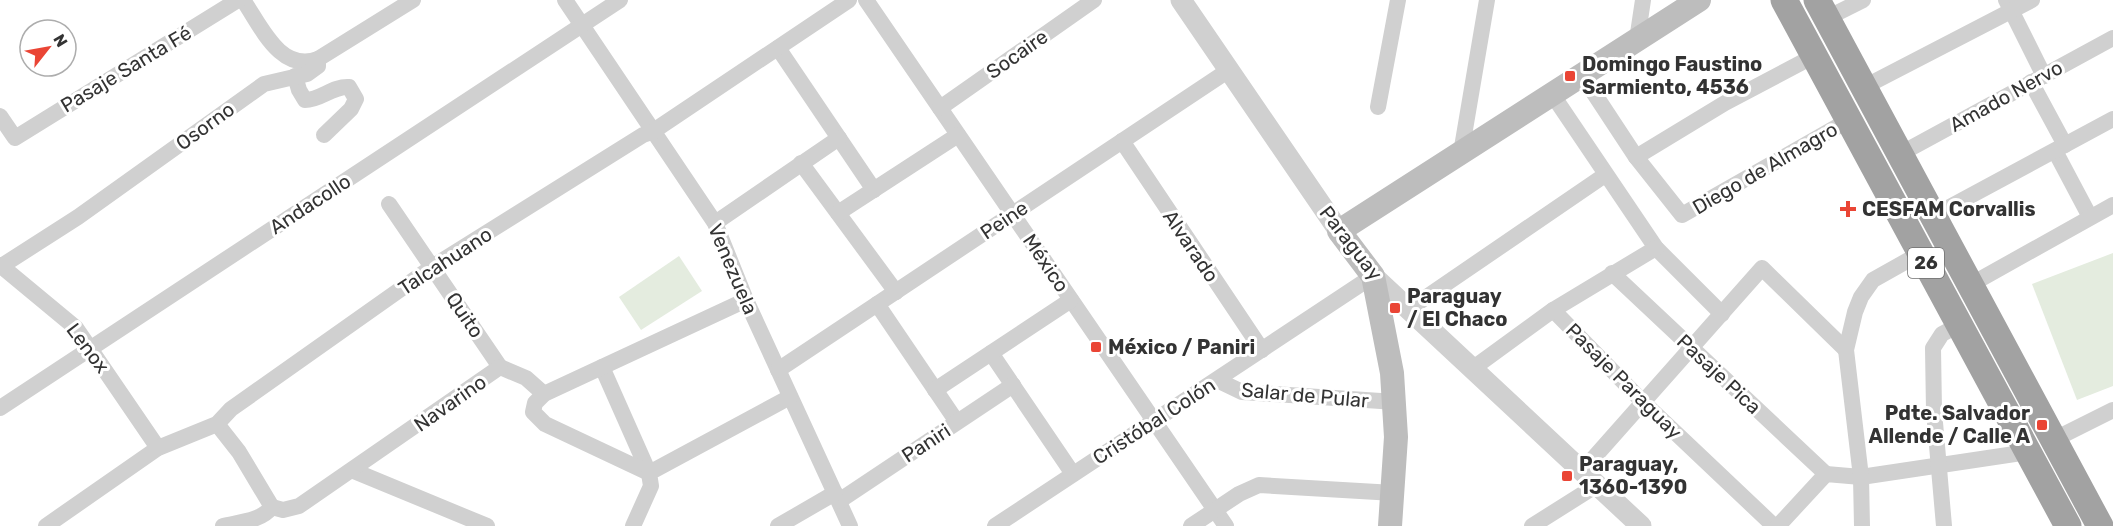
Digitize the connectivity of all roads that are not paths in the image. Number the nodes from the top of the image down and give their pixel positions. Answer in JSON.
{"nodes":[{"id":1,"x":237,"y":0,"type":"edge"},
{"id":2,"x":243,"y":0,"type":"edge"},
{"id":3,"x":413,"y":0,"type":"edge"},
{"id":4,"x":565,"y":0,"type":"edge"},
{"id":5,"x":620,"y":0,"type":"edge"},
{"id":6,"x":849,"y":0,"type":"edge"},
{"id":7,"x":866,"y":0,"type":"edge"},
{"id":8,"x":1094,"y":0,"type":"edge"},
{"id":9,"x":1181,"y":0,"type":"edge"},
{"id":10,"x":1398,"y":0,"type":"edge"},
{"id":11,"x":1487,"y":0,"type":"edge"},
{"id":12,"x":1643,"y":0,"type":"edge"},
{"id":13,"x":1699,"y":0,"type":"edge"},
{"id":14,"x":1784,"y":0,"type":"edge"},
{"id":15,"x":1863,"y":0,"type":"edge"},
{"id":16,"x":2032,"y":0,"type":"edge"},
{"id":17,"x":2009,"y":5,"type":"edge"},
{"id":18,"x":1822,"y":9,"type":"edge"},
{"id":19,"x":582,"y":25,"type":"junction"},
{"id":20,"x":2113,"y":38,"type":"edge"},
{"id":21,"x":1637,"y":40,"type":"junction"},
{"id":22,"x":778,"y":48,"type":"junction"},
{"id":23,"x":1814,"y":56,"type":"junction"},
{"id":24,"x":318,"y":59,"type":"junction"},
{"id":25,"x":1229,"y":70,"type":"junction"},
{"id":26,"x":1582,"y":75,"type":"junction"},
{"id":27,"x":296,"y":76,"type":"junction"},
{"id":28,"x":2038,"y":79,"type":"junction"},
{"id":29,"x":1864,"y":87,"type":"junction"},
{"id":30,"x":1552,"y":94,"type":"junction"},
{"id":31,"x":1378,"y":107,"type":"dead end"},
{"id":32,"x":940,"y":108,"type":"junction"},
{"id":33,"x":0,"y":116,"type":"edge"},
{"id":34,"x":2113,"y":119,"type":"edge"},
{"id":35,"x":1849,"y":120,"type":"junction"},
{"id":36,"x":652,"y":132,"type":"junction"},
{"id":37,"x":324,"y":135,"type":"dead end"},
{"id":38,"x":958,"y":135,"type":"junction"},
{"id":39,"x":839,"y":138,"type":"junction"},
{"id":40,"x":1122,"y":141,"type":"junction"},
{"id":41,"x":2060,"y":148,"type":"junction"},
{"id":42,"x":1461,"y":153,"type":"junction"},
{"id":43,"x":1900,"y":154,"type":"junction"},
{"id":44,"x":1636,"y":158,"type":"junction"},
{"id":45,"x":801,"y":164,"type":"junction"},
{"id":46,"x":1605,"y":175,"type":"junction"},
{"id":47,"x":874,"y":190,"type":"junction"},
{"id":48,"x":389,"y":204,"type":"dead end"},
{"id":49,"x":2113,"y":205,"type":"edge"},
{"id":50,"x":838,"y":213,"type":"junction"},
{"id":51,"x":1012,"y":214,"type":"junction"},
{"id":52,"x":2090,"y":217,"type":"junction"},
{"id":53,"x":1936,"y":222,"type":"junction"},
{"id":54,"x":715,"y":223,"type":"junction"},
{"id":55,"x":1339,"y":231,"type":"junction"},
{"id":56,"x":1917,"y":247,"type":"junction"},
{"id":57,"x":1656,"y":248,"type":"junction"},
{"id":58,"x":1,"y":266,"type":"edge"},
{"id":59,"x":432,"y":267,"type":"junction"},
{"id":60,"x":1612,"y":273,"type":"junction"},
{"id":61,"x":1373,"y":276,"type":"junction"},
{"id":62,"x":1970,"y":285,"type":"junction"},
{"id":63,"x":896,"y":292,"type":"junction"},
{"id":64,"x":746,"y":300,"type":"junction"},
{"id":65,"x":1071,"y":300,"type":"junction"},
{"id":66,"x":877,"y":304,"type":"junction"},
{"id":67,"x":1409,"y":309,"type":"junction"},
{"id":68,"x":1553,"y":310,"type":"junction"},
{"id":69,"x":1722,"y":314,"type":"junction"},
{"id":70,"x":1959,"y":325,"type":"junction"},
{"id":71,"x":90,"y":348,"type":"junction"},
{"id":72,"x":1691,"y":349,"type":"junction"},
{"id":73,"x":1262,"y":350,"type":"junction"},
{"id":74,"x":1846,"y":350,"type":"junction"},
{"id":75,"x":991,"y":353,"type":"junction"},
{"id":76,"x":500,"y":367,"type":"junction"},
{"id":77,"x":602,"y":367,"type":"junction"},
{"id":78,"x":1472,"y":369,"type":"junction"},
{"id":79,"x":778,"y":370,"type":"junction"},
{"id":80,"x":1217,"y":380,"type":"junction"},
{"id":81,"x":1013,"y":385,"type":"junction"},
{"id":82,"x":935,"y":390,"type":"junction"},
{"id":83,"x":544,"y":394,"type":"junction"},
{"id":84,"x":790,"y":397,"type":"junction"},
{"id":85,"x":1396,"y":402,"type":"junction"},
{"id":86,"x":1643,"y":402,"type":"junction"},
{"id":87,"x":0,"y":408,"type":"edge"},
{"id":88,"x":2113,"y":410,"type":"edge"},
{"id":89,"x":1154,"y":421,"type":"junction"},
{"id":90,"x":957,"y":422,"type":"junction"},
{"id":91,"x":217,"y":424,"type":"junction"},
{"id":92,"x":2053,"y":440,"type":"junction"},
{"id":93,"x":158,"y":448,"type":"junction"},
{"id":94,"x":2028,"y":452,"type":"junction"},
{"id":95,"x":1940,"y":466,"type":"junction"},
{"id":96,"x":354,"y":471,"type":"junction"},
{"id":97,"x":649,"y":473,"type":"junction"},
{"id":98,"x":1074,"y":474,"type":"junction"},
{"id":99,"x":1826,"y":474,"type":"junction"},
{"id":100,"x":1861,"y":477,"type":"junction"},
{"id":101,"x":1589,"y":478,"type":"junction"},
{"id":102,"x":1394,"y":492,"type":"junction"},
{"id":103,"x":837,"y":497,"type":"junction"},
{"id":104,"x":272,"y":507,"type":"junction"},
{"id":105,"x":1215,"y":510,"type":"junction"},
{"id":106,"x":46,"y":526,"type":"edge"},
{"id":107,"x":223,"y":526,"type":"edge"},
{"id":108,"x":487,"y":526,"type":"edge"},
{"id":109,"x":633,"y":526,"type":"edge"},
{"id":110,"x":778,"y":526,"type":"edge"},
{"id":111,"x":850,"y":526,"type":"edge"},
{"id":112,"x":995,"y":526,"type":"edge"},
{"id":113,"x":1191,"y":526,"type":"edge"},
{"id":114,"x":1226,"y":526,"type":"edge"},
{"id":115,"x":1390,"y":526,"type":"edge"},
{"id":116,"x":1532,"y":526,"type":"edge"},
{"id":117,"x":1641,"y":526,"type":"edge"},
{"id":118,"x":1776,"y":526,"type":"edge"},
{"id":119,"x":1862,"y":526,"type":"edge"},
{"id":120,"x":1944,"y":526,"type":"edge"},
{"id":121,"x":2068,"y":526,"type":"edge"},
{"id":122,"x":2100,"y":526,"type":"edge"}],
"edges":[{"from":1,"to":33,"type":"street","name":"Pasaje Santa Fé"},
{"from":2,"to":24,"type":"street"},
{"from":3,"to":24,"type":"street","name":"Osorno"},
{"from":4,"to":19,"type":"street","name":"Venezuela"},
{"from":5,"to":19,"type":"street","name":"Andacollo"},
{"from":6,"to":22,"type":"street","name":"Talcahuano"},
{"from":7,"to":32,"type":"street","name":"México"},
{"from":8,"to":32,"type":"street","name":"Socaire"},
{"from":9,"to":25,"type":"street","name":"Paraguay"},
{"from":10,"to":31,"type":"street"},
{"from":11,"to":42,"type":"street"},
{"from":12,"to":21,"type":"street"},
{"from":13,"to":21,"type":"main road"},
{"from":14,"to":23,"type":"highway","number":"26"},
{"from":15,"to":18,"type":"street"},
{"from":16,"to":17,"type":"street"},
{"from":17,"to":28,"type":"street"},
{"from":17,"to":29,"type":"street"},
{"from":18,"to":29,"type":"highway","number":"26"},
{"from":19,"to":36,"type":"street","name":"Venezuela"},
{"from":19,"to":71,"type":"street","name":"Andacollo"},
{"from":20,"to":28,"type":"street","name":"Amado Nervo"},
{"from":21,"to":26,"type":"main road"},
{"from":22,"to":36,"type":"street","name":"Talcahuano"},
{"from":22,"to":39,"type":"street"},
{"from":23,"to":35,"type":"highway","number":"26"},
{"from":23,"to":44,"type":"street"},
{"from":24,"to":27,"type":"street","name":"Osorno"},
{"from":25,"to":40,"type":"street","name":"Peine"},
{"from":25,"to":55,"type":"street","name":"Paraguay"},
{"from":26,"to":30,"type":"main road"},
{"from":26,"to":44,"type":"street"},
{"from":27,"to":37,"type":"street"},
{"from":27,"to":58,"type":"street","name":"Osorno"},
{"from":28,"to":41,"type":"street"},
{"from":28,"to":43,"type":"street","name":"Amado Nervo"},
{"from":29,"to":43,"type":"highway","number":"26"},
{"from":30,"to":42,"type":"main road"},
{"from":30,"to":46,"type":"street"},
{"from":32,"to":38,"type":"street","name":"México"},
{"from":34,"to":41,"type":"street"},
{"from":35,"to":44,"type":"street","name":"Diego de Almagro"},
{"from":35,"to":56,"type":"highway","number":"26"},
{"from":36,"to":54,"type":"street","name":"Venezuela"},
{"from":36,"to":59,"type":"street","name":"Talcahuano"},
{"from":38,"to":47,"type":"street"},
{"from":38,"to":51,"type":"street","name":"México"},
{"from":39,"to":45,"type":"street"},
{"from":39,"to":47,"type":"street"},
{"from":40,"to":51,"type":"street","name":"Peine"},
{"from":40,"to":73,"type":"street","name":"Alvarado"},
{"from":41,"to":52,"type":"street"},
{"from":41,"to":53,"type":"street"},
{"from":42,"to":55,"type":"main road"},
{"from":43,"to":53,"type":"highway","number":"26"},
{"from":45,"to":50,"type":"street"},
{"from":45,"to":54,"type":"street"},
{"from":46,"to":57,"type":"street"},
{"from":46,"to":67,"type":"street"},
{"from":47,"to":50,"type":"street"},
{"from":48,"to":59,"type":"street","name":"Quito"},
{"from":49,"to":52,"type":"street"},
{"from":50,"to":63,"type":"street"},
{"from":51,"to":63,"type":"street","name":"Peine"},
{"from":51,"to":65,"type":"street","name":"México"},
{"from":52,"to":62,"type":"street"},
{"from":53,"to":56,"type":"highway"},
{"from":53,"to":62,"type":"highway","number":"26"},
{"from":54,"to":64,"type":"street","name":"Venezuela"},
{"from":55,"to":61,"type":"main road","name":"Paraguay"},
{"from":56,"to":70,"type":"highway","number":"26"},
{"from":56,"to":74,"type":"street"},
{"from":57,"to":60,"type":"street"},
{"from":57,"to":69,"type":"street"},
{"from":58,"to":71,"type":"street","name":"Lenox"},
{"from":59,"to":76,"type":"street","name":"Quito"},
{"from":59,"to":91,"type":"street","name":"Talcahuano"},
{"from":60,"to":68,"type":"street"},
{"from":60,"to":72,"type":"street","name":"Pasaje Pica"},
{"from":61,"to":67,"type":"street","name":"Paraguay"},
{"from":61,"to":73,"type":"street","name":"Cristóbal Colón"},
{"from":61,"to":85,"type":"main road"},
{"from":62,"to":92,"type":"highway","number":"26"},
{"from":63,"to":66,"type":"street","name":"Peine"},
{"from":64,"to":77,"type":"street"},
{"from":64,"to":79,"type":"street","name":"Venezuela"},
{"from":65,"to":75,"type":"street"},
{"from":65,"to":89,"type":"street","name":"México"},
{"from":66,"to":79,"type":"street","name":"Peine"},
{"from":66,"to":82,"type":"street"},
{"from":67,"to":78,"type":"street","name":"Paraguay"},
{"from":68,"to":78,"type":"street"},
{"from":68,"to":86,"type":"street","name":"Pasaje Paraguay"},
{"from":69,"to":72,"type":"street"},
{"from":69,"to":74,"type":"street"},
{"from":70,"to":94,"type":"highway","number":"26"},
{"from":70,"to":95,"type":"street"},
{"from":71,"to":87,"type":"street","name":"Andacollo"},
{"from":71,"to":93,"type":"street","name":"Lenox"},
{"from":72,"to":86,"type":"street"},
{"from":72,"to":99,"type":"street","name":"Pasaje Pica"},
{"from":73,"to":80,"type":"street","name":"Cristóbal Colón"},
{"from":74,"to":100,"type":"street"},
{"from":75,"to":81,"type":"street"},
{"from":75,"to":82,"type":"street"},
{"from":76,"to":83,"type":"street","name":"Navarino"},
{"from":76,"to":96,"type":"street","name":"Navarino"},
{"from":77,"to":83,"type":"street"},
{"from":77,"to":97,"type":"street"},
{"from":78,"to":101,"type":"street","name":"Paraguay"},
{"from":79,"to":84,"type":"street","name":"Venezuela"},
{"from":80,"to":85,"type":"street","name":"Salar de Pular"},
{"from":80,"to":89,"type":"street","name":"Cristóbal Colón"},
{"from":81,"to":90,"type":"street","name":"Paniri"},
{"from":81,"to":98,"type":"street"},
{"from":82,"to":90,"type":"street"},
{"from":83,"to":97,"type":"street"},
{"from":84,"to":97,"type":"street"},
{"from":84,"to":103,"type":"street","name":"Venezuela"},
{"from":85,"to":102,"type":"main road"},
{"from":86,"to":101,"type":"street"},
{"from":86,"to":118,"type":"street","name":"Pasaje Paraguay"},
{"from":88,"to":92,"type":"street"},
{"from":89,"to":98,"type":"street","name":"Cristóbal Colón"},
{"from":89,"to":105,"type":"street","name":"México"},
{"from":90,"to":103,"type":"street","name":"Paniri"},
{"from":91,"to":93,"type":"street","name":"Talcahuano"},
{"from":91,"to":104,"type":"street"},
{"from":92,"to":122,"type":"highway","number":"26"},
{"from":93,"to":106,"type":"street","name":"Talcahuano"},
{"from":94,"to":95,"type":"street"},
{"from":94,"to":121,"type":"highway","number":"26"},
{"from":95,"to":100,"type":"street"},
{"from":95,"to":120,"type":"street"},
{"from":96,"to":104,"type":"street","name":"Navarino"},
{"from":96,"to":108,"type":"street"},
{"from":97,"to":109,"type":"street"},
{"from":98,"to":112,"type":"street","name":"Cristóbal Colón"},
{"from":99,"to":100,"type":"street"},
{"from":99,"to":118,"type":"street"},
{"from":100,"to":119,"type":"street"},
{"from":101,"to":116,"type":"street"},
{"from":101,"to":117,"type":"street","name":"Paraguay"},
{"from":102,"to":105,"type":"street"},
{"from":102,"to":115,"type":"main road"},
{"from":103,"to":110,"type":"street","name":"Paniri"},
{"from":103,"to":111,"type":"street","name":"Venezuela"},
{"from":104,"to":107,"type":"street","name":"Navarino"},
{"from":105,"to":113,"type":"street"},
{"from":105,"to":114,"type":"street","name":"México"}]}
